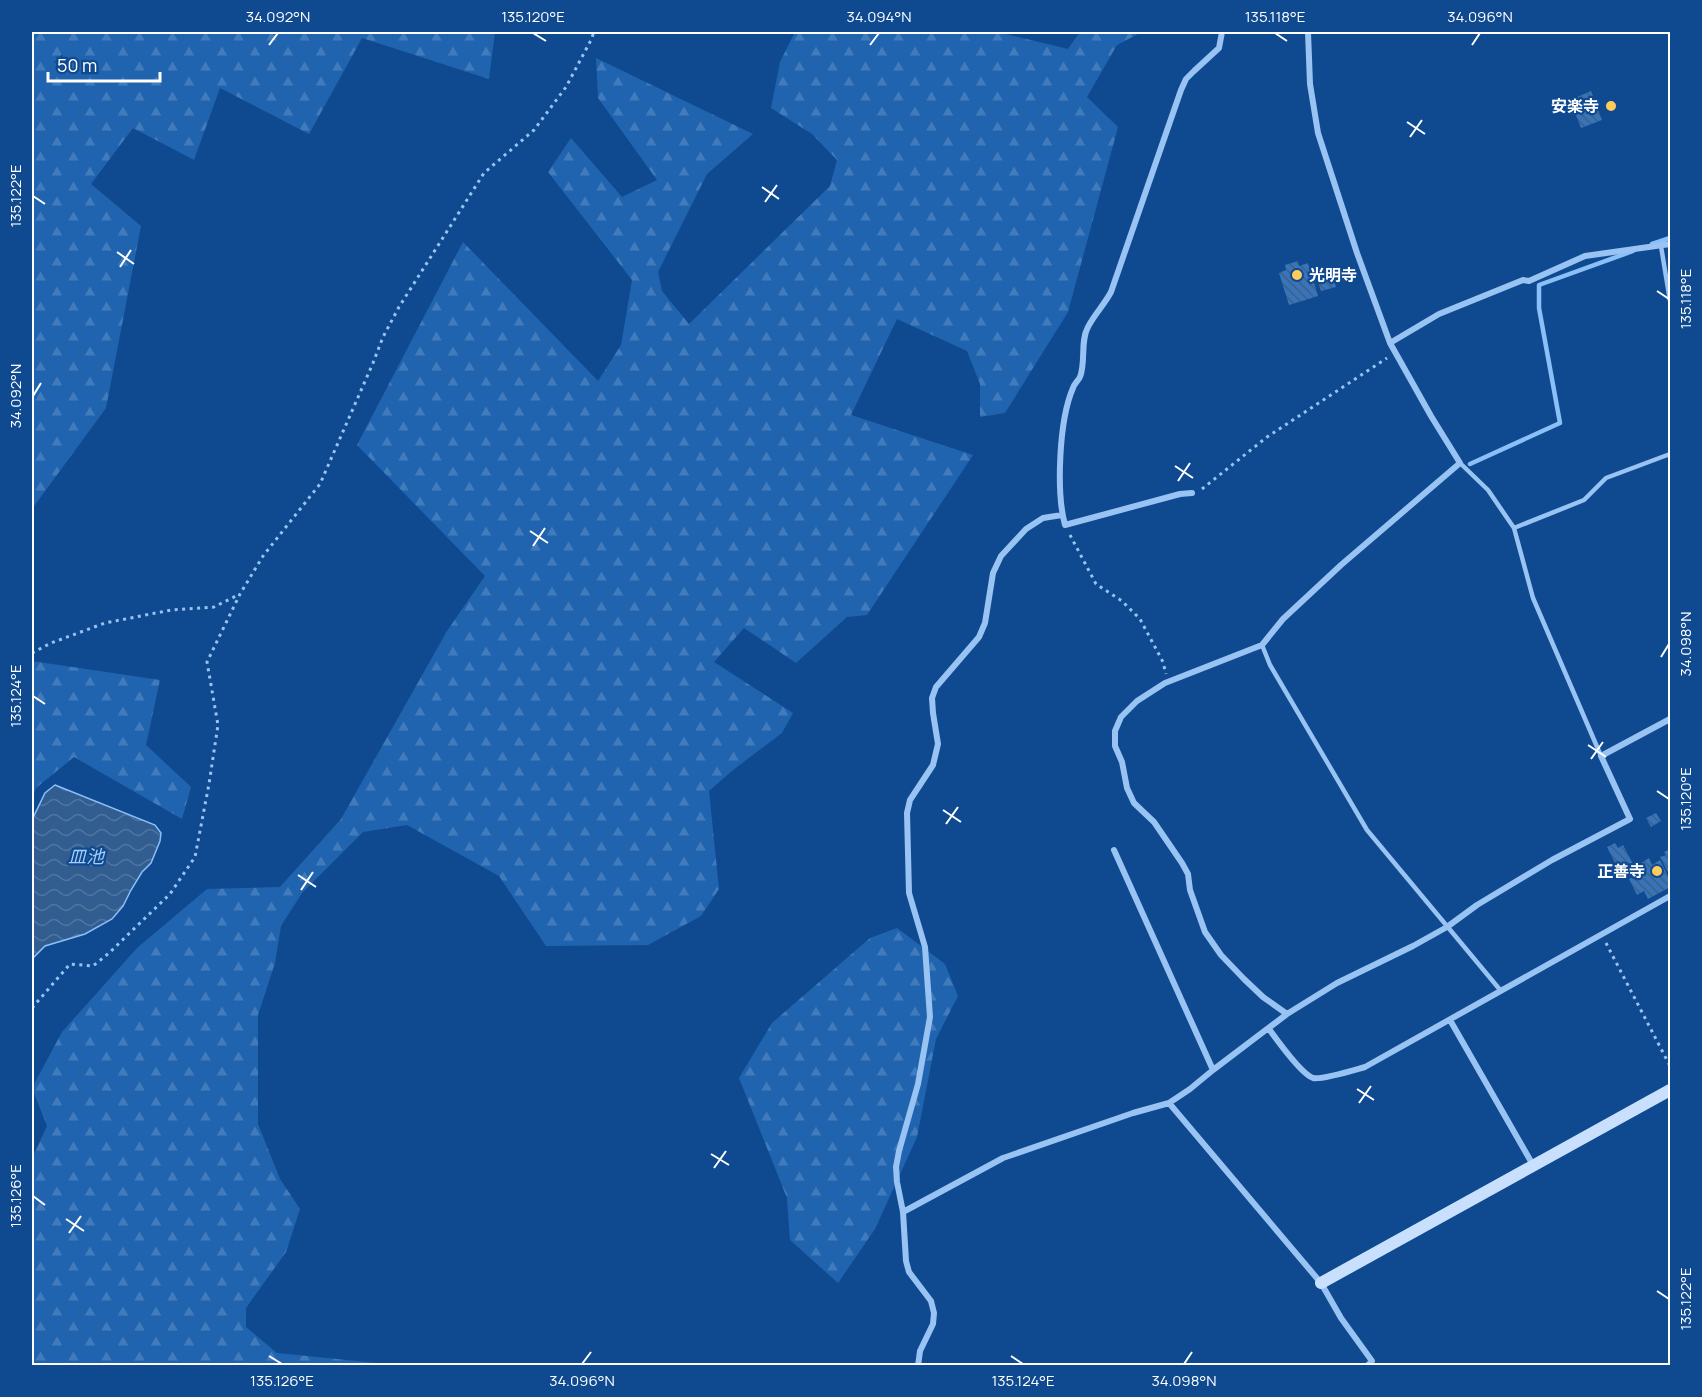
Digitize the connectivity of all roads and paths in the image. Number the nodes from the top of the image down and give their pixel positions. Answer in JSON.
{"nodes":[{"id":1,"x":594,"y":32,"type":"edge"},
{"id":2,"x":1222,"y":32,"type":"edge"},
{"id":3,"x":1308,"y":32,"type":"edge"},
{"id":4,"x":1671,"y":244,"type":"edge"},
{"id":5,"x":1661,"y":246,"type":"junction"},
{"id":6,"x":1671,"y":301,"type":"edge"},
{"id":7,"x":1390,"y":343,"type":"junction"},
{"id":8,"x":1394,"y":350,"type":"junction"},
{"id":9,"x":1671,"y":454,"type":"edge"},
{"id":10,"x":1460,"y":463,"type":"junction"},
{"id":11,"x":1192,"y":493,"type":"joint"},
{"id":12,"x":1062,"y":515,"type":"junction"},
{"id":13,"x":1065,"y":525,"type":"junction"},
{"id":14,"x":1514,"y":528,"type":"junction"},
{"id":15,"x":240,"y":594,"type":"junction"},
{"id":16,"x":1262,"y":645,"type":"junction"},
{"id":17,"x":32,"y":653,"type":"edge"},
{"id":18,"x":1169,"y":681,"type":"junction"},
{"id":19,"x":1671,"y":719,"type":"edge"},
{"id":20,"x":1601,"y":756,"type":"junction"},
{"id":21,"x":1114,"y":850,"type":"dead end"},
{"id":22,"x":1671,"y":896,"type":"edge"},
{"id":23,"x":1447,"y":927,"type":"junction"},
{"id":24,"x":1601,"y":935,"type":"junction"},
{"id":25,"x":1501,"y":991,"type":"junction"},
{"id":26,"x":32,"y":1008,"type":"edge"},
{"id":27,"x":1287,"y":1014,"type":"junction"},
{"id":28,"x":1449,"y":1020,"type":"junction"},
{"id":29,"x":1269,"y":1029,"type":"junction"},
{"id":30,"x":1671,"y":1066,"type":"edge"},
{"id":31,"x":1213,"y":1070,"type":"junction"},
{"id":32,"x":1671,"y":1089,"type":"edge"},
{"id":33,"x":1169,"y":1103,"type":"junction"},
{"id":34,"x":1533,"y":1166,"type":"junction"},
{"id":35,"x":903,"y":1212,"type":"junction"},
{"id":36,"x":1321,"y":1283,"type":"junction"},
{"id":37,"x":918,"y":1365,"type":"edge"},
{"id":38,"x":1367,"y":1365,"type":"edge"}],
"edges":[{"from":1,"to":15,"type":"path"},
{"from":2,"to":12,"type":"street"},
{"from":3,"to":7,"type":"street"},
{"from":4,"to":5,"type":"street"},
{"from":5,"to":6,"type":"lane"},
{"from":5,"to":7,"type":"street"},
{"from":7,"to":8,"type":"street"},
{"from":8,"to":10,"type":"street"},
{"from":8,"to":11,"type":"path"},
{"from":9,"to":14,"type":"lane"},
{"from":10,"to":14,"type":"lane"},
{"from":10,"to":16,"type":"street"},
{"from":11,"to":13,"type":"street"},
{"from":12,"to":13,"type":"street"},
{"from":12,"to":35,"type":"street"},
{"from":13,"to":18,"type":"path"},
{"from":14,"to":20,"type":"lane"},
{"from":15,"to":17,"type":"path"},
{"from":15,"to":26,"type":"path"},
{"from":16,"to":18,"type":"street"},
{"from":16,"to":23,"type":"lane"},
{"from":18,"to":27,"type":"street"},
{"from":19,"to":20,"type":"street"},
{"from":20,"to":23,"type":"street"},
{"from":21,"to":31,"type":"street"},
{"from":22,"to":24,"type":"street"},
{"from":23,"to":25,"type":"lane"},
{"from":23,"to":27,"type":"street"},
{"from":24,"to":25,"type":"street"},
{"from":24,"to":30,"type":"path"},
{"from":25,"to":28,"type":"street"},
{"from":27,"to":29,"type":"street"},
{"from":28,"to":29,"type":"street"},
{"from":28,"to":34,"type":"street"},
{"from":29,"to":31,"type":"street"},
{"from":31,"to":33,"type":"street"},
{"from":32,"to":34,"type":"street"},
{"from":33,"to":35,"type":"street"},
{"from":33,"to":36,"type":"street"},
{"from":34,"to":36,"type":"street"},
{"from":35,"to":37,"type":"street"},
{"from":36,"to":38,"type":"street"}]}
